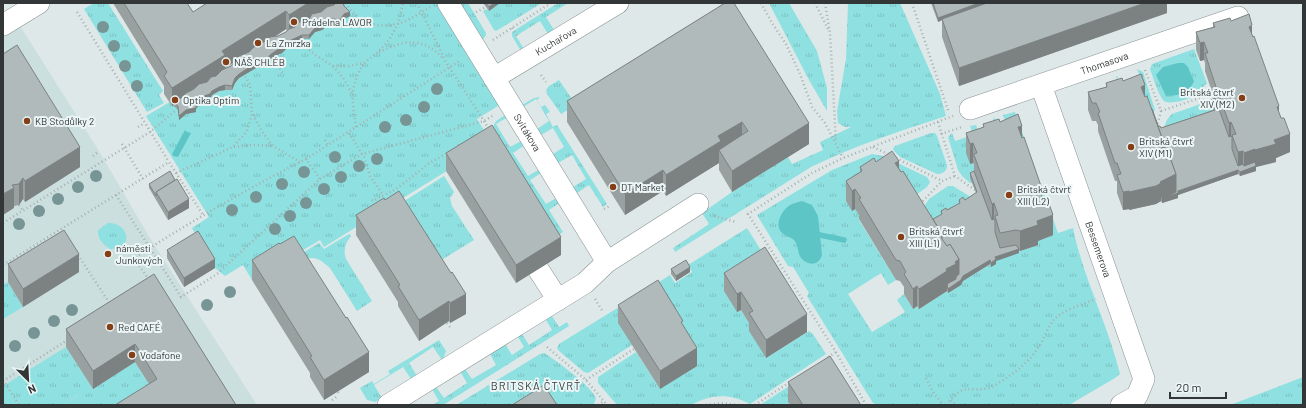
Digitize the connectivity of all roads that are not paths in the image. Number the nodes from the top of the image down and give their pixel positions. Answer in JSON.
{"nodes":[{"id":1,"x":448,"y":3,"type":"edge"},
{"id":2,"x":618,"y":3,"type":"edge"},
{"id":3,"x":37,"y":4,"type":"edge"},
{"id":4,"x":1238,"y":17,"type":"edge"},
{"id":5,"x":3,"y":25,"type":"edge"},
{"id":6,"x":494,"y":78,"type":"junction"},
{"id":7,"x":1041,"y":85,"type":"junction"},
{"id":8,"x":969,"y":117,"type":"road end"},
{"id":9,"x":698,"y":204,"type":"dead end"},
{"id":10,"x":607,"y":262,"type":"junction"},
{"id":11,"x":538,"y":269,"type":"edge"},
{"id":12,"x":558,"y":300,"type":"junction"},
{"id":13,"x":388,"y":405,"type":"edge"},
{"id":14,"x":1121,"y":405,"type":"edge"}],
"edges":[{"from":1,"to":6,"type":"street","name":"Svitákova"},
{"from":2,"to":6,"type":"street","name":"Kuchařova"},
{"from":3,"to":5,"type":"street"},
{"from":4,"to":7,"type":"street","name":"Thomasova"},
{"from":6,"to":10,"type":"street","name":"Svitákova"},
{"from":7,"to":8,"type":"street","name":"Thomasova"},
{"from":7,"to":14,"type":"street","name":"Bessemerova"},
{"from":9,"to":10,"type":"street"},
{"from":10,"to":12,"type":"street"},
{"from":11,"to":12,"type":"street"},
{"from":12,"to":13,"type":"street"}]}
